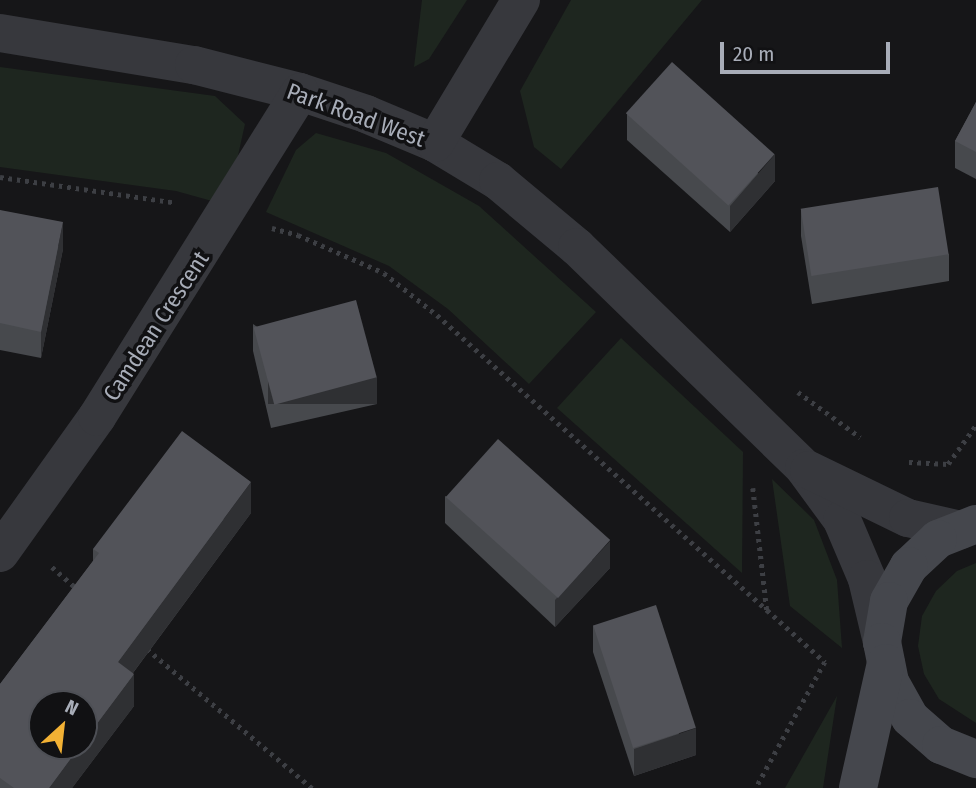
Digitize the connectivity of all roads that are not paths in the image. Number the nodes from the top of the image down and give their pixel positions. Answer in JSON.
{"nodes":[{"id":1,"x":521,"y":0,"type":"edge"},
{"id":2,"x":0,"y":33,"type":"edge"},
{"id":3,"x":300,"y":92,"type":"junction"},
{"id":4,"x":435,"y":144,"type":"junction"},
{"id":5,"x":804,"y":468,"type":"junction"},
{"id":6,"x":968,"y":527,"type":"edge"},
{"id":7,"x":7,"y":543,"type":"edge"},
{"id":8,"x":884,"y":652,"type":"junction"},
{"id":9,"x":976,"y":759,"type":"edge"},
{"id":10,"x":858,"y":788,"type":"edge"}],
"edges":[{"from":1,"to":4,"type":"street"},
{"from":2,"to":3,"type":"street","name":"Park Road West"},
{"from":3,"to":4,"type":"street","name":"Park Road West"},
{"from":3,"to":7,"type":"street","name":"Camdean Crescent"},
{"from":4,"to":5,"type":"street","name":"Park Road West"},
{"from":5,"to":6,"type":"street","name":"Park Road West"},
{"from":5,"to":8,"type":"street","name":"Park Road West"},
{"from":6,"to":8,"type":"main road"},
{"from":8,"to":9,"type":"main road"},
{"from":8,"to":10,"type":"main road"}]}
